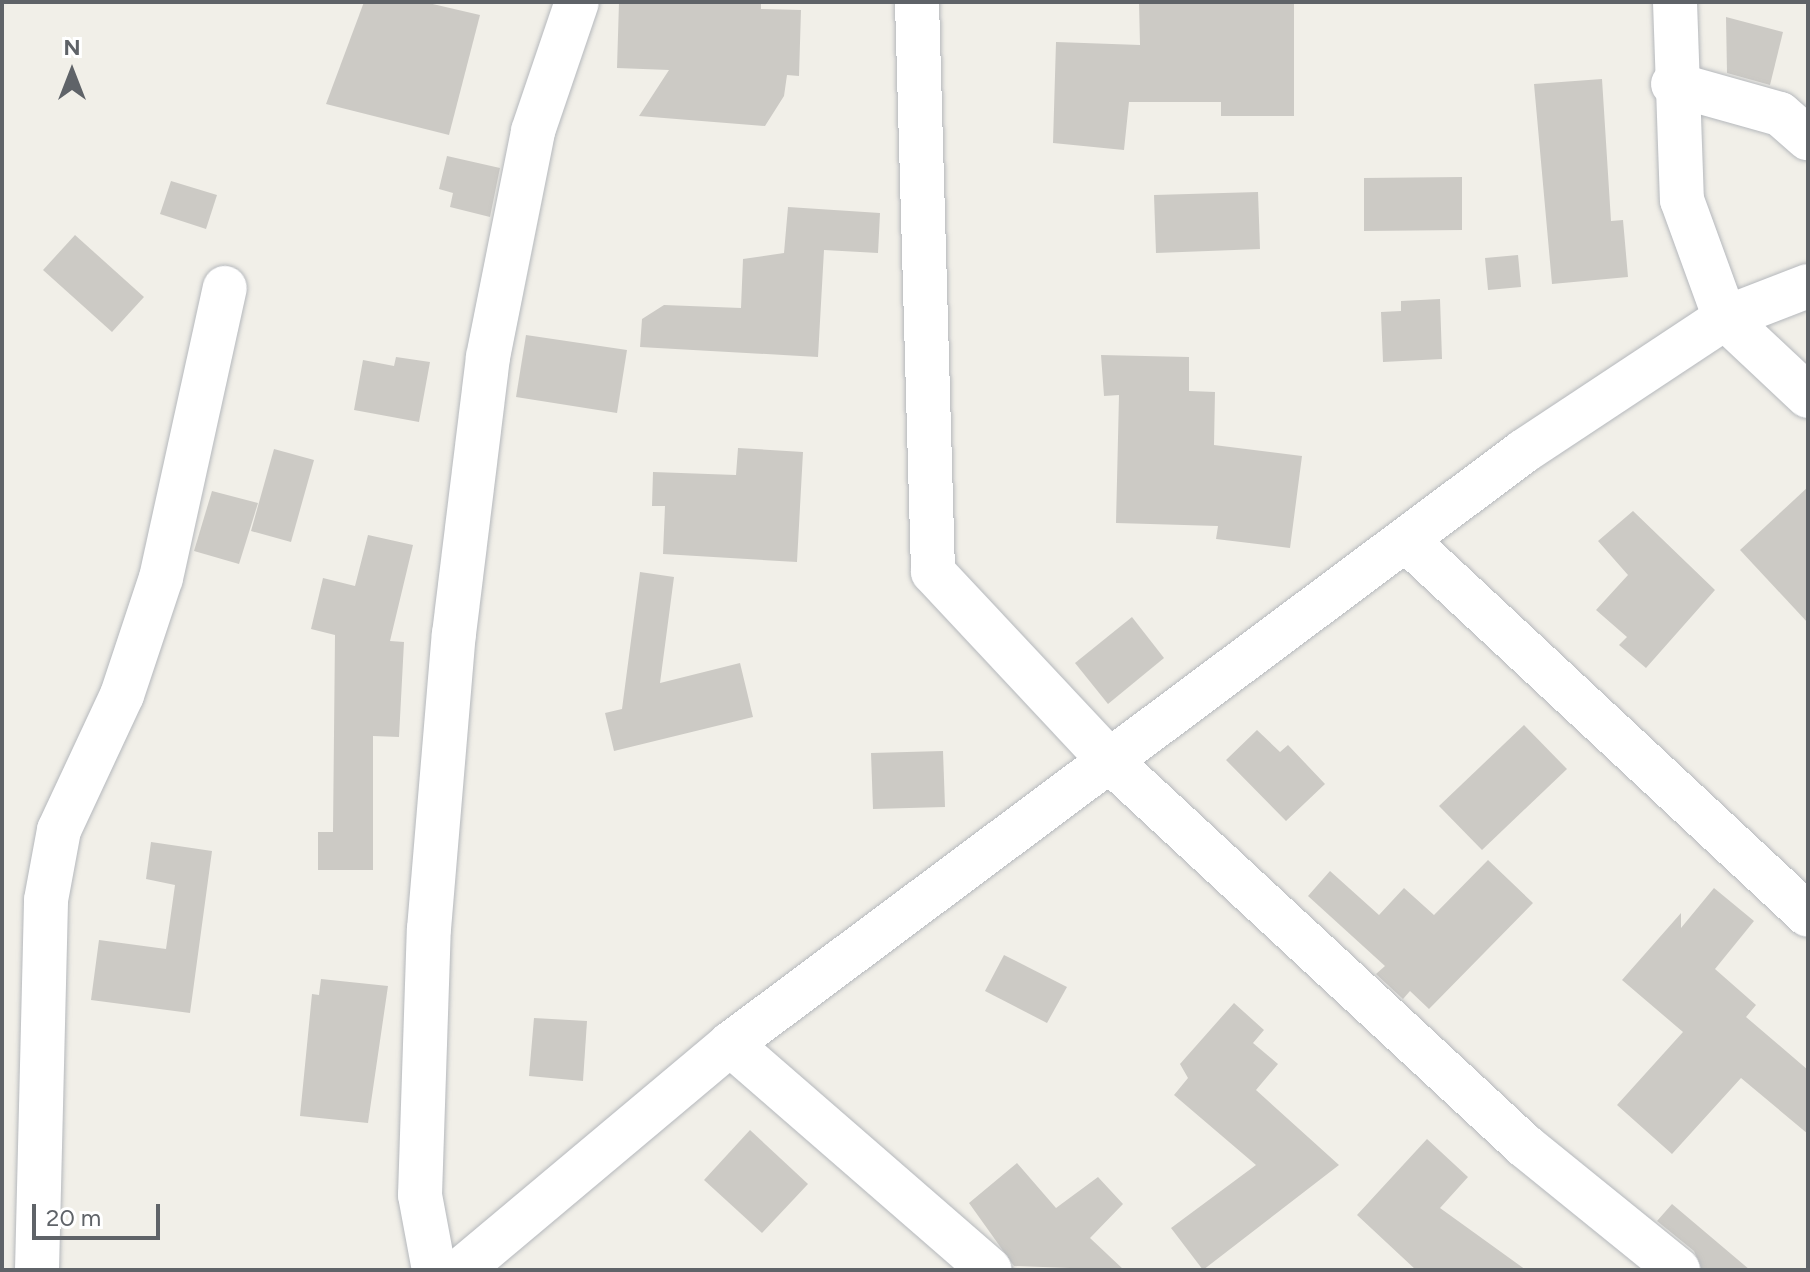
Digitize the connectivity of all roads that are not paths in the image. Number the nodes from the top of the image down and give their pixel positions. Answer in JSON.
{"nodes":[{"id":1,"x":577,"y":2,"type":"edge"},
{"id":2,"x":917,"y":2,"type":"edge"},
{"id":3,"x":1675,"y":2,"type":"edge"},
{"id":4,"x":1673,"y":84,"type":"junction"},
{"id":5,"x":1808,"y":138,"type":"edge"},
{"id":6,"x":1808,"y":286,"type":"edge"},
{"id":7,"x":225,"y":288,"type":"dead end"},
{"id":8,"x":1725,"y":318,"type":"junction"},
{"id":9,"x":1808,"y":396,"type":"edge"},
{"id":10,"x":1407,"y":541,"type":"junction"},
{"id":11,"x":1111,"y":762,"type":"junction"},
{"id":12,"x":1808,"y":915,"type":"edge"},
{"id":13,"x":730,"y":1044,"type":"junction"},
{"id":14,"x":37,"y":1270,"type":"edge"},
{"id":15,"x":434,"y":1270,"type":"edge"},
{"id":16,"x":461,"y":1270,"type":"edge"},
{"id":17,"x":990,"y":1270,"type":"edge"},
{"id":18,"x":1678,"y":1270,"type":"edge"}],
"edges":[{"from":1,"to":15,"type":"street"},
{"from":2,"to":11,"type":"street"},
{"from":3,"to":4,"type":"street"},
{"from":4,"to":5,"type":"street"},
{"from":4,"to":8,"type":"street"},
{"from":6,"to":8,"type":"street"},
{"from":7,"to":14,"type":"street"},
{"from":8,"to":9,"type":"street"},
{"from":8,"to":10,"type":"street"},
{"from":10,"to":11,"type":"street"},
{"from":10,"to":12,"type":"street"},
{"from":11,"to":13,"type":"street"},
{"from":11,"to":18,"type":"street"},
{"from":13,"to":16,"type":"street"},
{"from":13,"to":17,"type":"street"}]}
